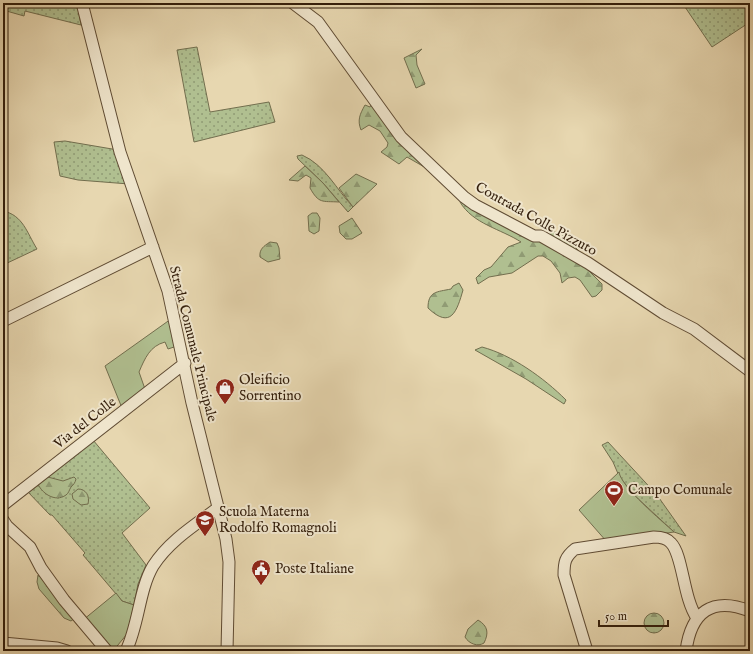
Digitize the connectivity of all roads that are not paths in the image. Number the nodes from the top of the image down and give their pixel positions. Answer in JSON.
{"nodes":[{"id":1,"x":82,"y":3,"type":"edge"},
{"id":2,"x":292,"y":3,"type":"edge"},
{"id":3,"x":153,"y":247,"type":"junction"},
{"id":4,"x":3,"y":321,"type":"edge"},
{"id":5,"x":185,"y":363,"type":"junction"},
{"id":6,"x":750,"y":372,"type":"edge"},
{"id":7,"x":3,"y":505,"type":"edge"},
{"id":8,"x":218,"y":508,"type":"junction"},
{"id":9,"x":3,"y":520,"type":"edge"},
{"id":10,"x":750,"y":611,"type":"edge"},
{"id":11,"x":697,"y":618,"type":"junction"},
{"id":12,"x":3,"y":643,"type":"edge"},
{"id":13,"x":67,"y":651,"type":"edge"},
{"id":14,"x":107,"y":651,"type":"edge"},
{"id":15,"x":126,"y":651,"type":"edge"},
{"id":16,"x":227,"y":651,"type":"edge"},
{"id":17,"x":587,"y":651,"type":"edge"},
{"id":18,"x":686,"y":651,"type":"edge"}],
"edges":[{"from":1,"to":3,"type":"street","name":"Strada Comunale Principale"},
{"from":2,"to":6,"type":"street","name":"Contrada Colle Pizzuto"},
{"from":3,"to":4,"type":"street"},
{"from":3,"to":5,"type":"street","name":"Strada Comunale Principale"},
{"from":5,"to":7,"type":"street","name":"Via del Colle"},
{"from":5,"to":8,"type":"street","name":"Strada Comunale Principale"},
{"from":8,"to":15,"type":"street"},
{"from":8,"to":16,"type":"street","name":"Strada Comunale Principale"},
{"from":9,"to":14,"type":"street"},
{"from":10,"to":11,"type":"street"},
{"from":11,"to":17,"type":"street"},
{"from":11,"to":18,"type":"street"},
{"from":12,"to":13,"type":"street"}]}
